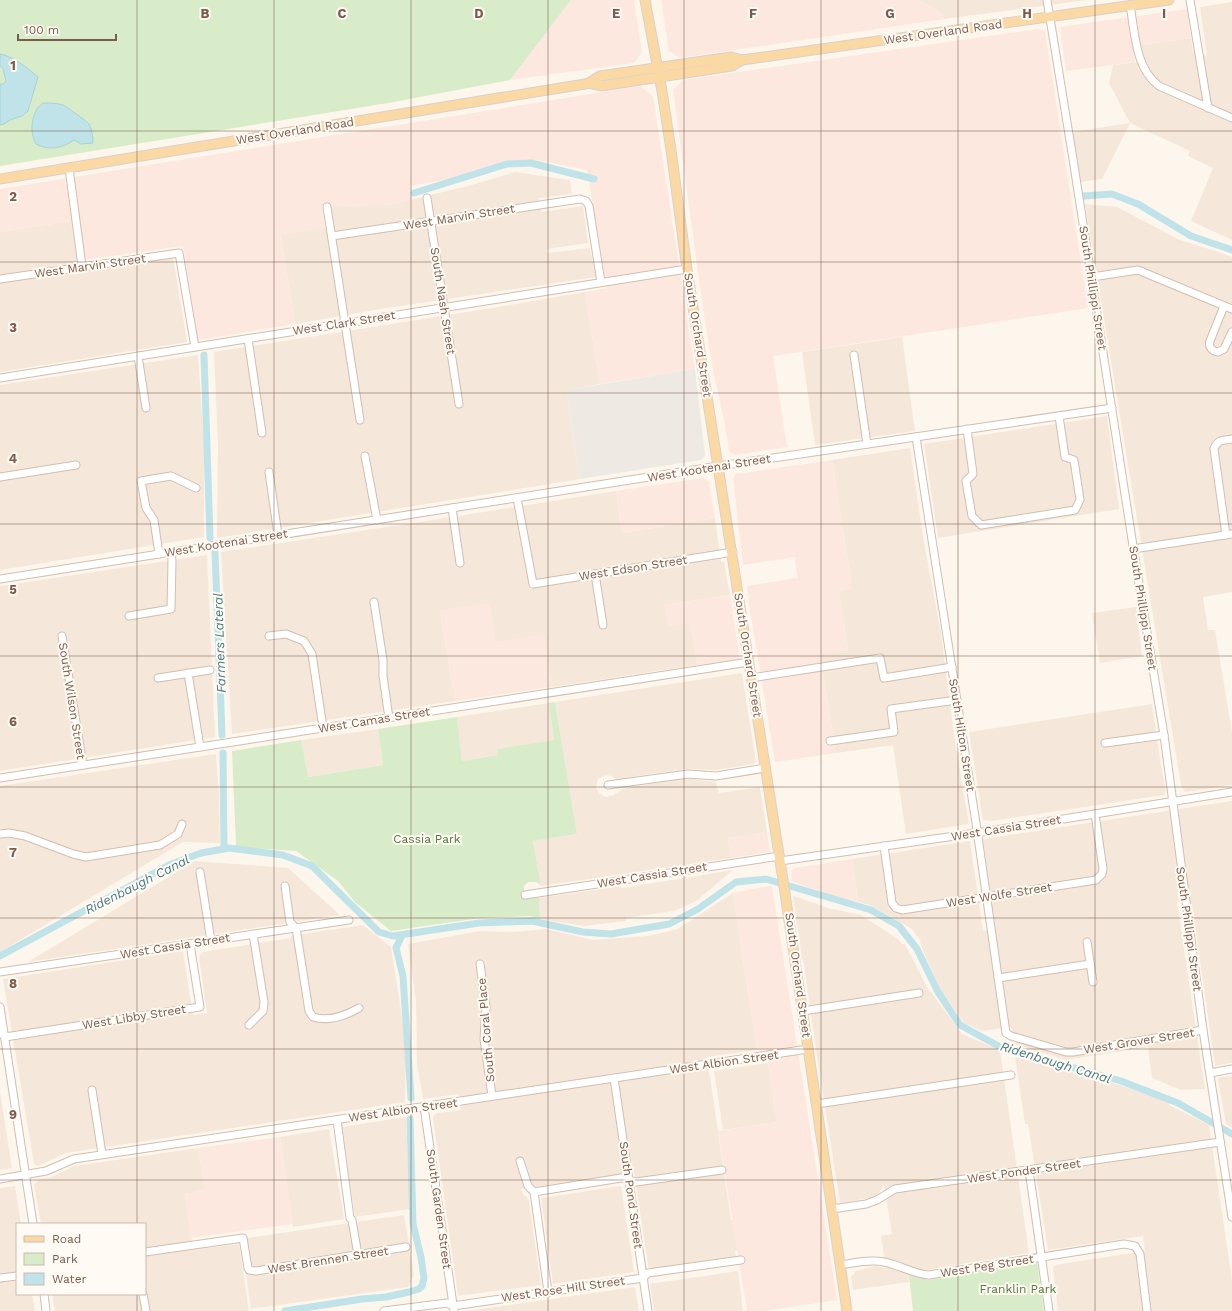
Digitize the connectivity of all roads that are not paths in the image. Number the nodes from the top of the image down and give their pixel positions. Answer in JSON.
{"nodes":[{"id":1,"x":645,"y":0,"type":"edge"},
{"id":2,"x":1048,"y":0,"type":"edge"},
{"id":3,"x":1169,"y":0,"type":"edge"},
{"id":4,"x":1190,"y":0,"type":"edge"},
{"id":5,"x":1130,"y":6,"type":"junction"},
{"id":6,"x":1050,"y":17,"type":"junction"},
{"id":7,"x":659,"y":72,"type":"junction"},
{"id":8,"x":1208,"y":108,"type":"junction"},
{"id":9,"x":1232,"y":118,"type":"edge"},
{"id":10,"x":69,"y":168,"type":"junction"},
{"id":11,"x":0,"y":179,"type":"edge"},
{"id":12,"x":427,"y":198,"type":"dead end"},
{"id":13,"x":327,"y":207,"type":"dead end"},
{"id":14,"x":431,"y":221,"type":"junction"},
{"id":15,"x":332,"y":236,"type":"junction"},
{"id":16,"x":82,"y":266,"type":"junction"},
{"id":17,"x":687,"y":269,"type":"junction"},
{"id":18,"x":1092,"y":277,"type":"junction"},
{"id":19,"x":0,"y":279,"type":"edge"},
{"id":20,"x":601,"y":282,"type":"junction"},
{"id":21,"x":1224,"y":306,"type":"junction"},
{"id":22,"x":444,"y":307,"type":"junction"},
{"id":23,"x":1232,"y":309,"type":"edge"},
{"id":24,"x":345,"y":323,"type":"junction"},
{"id":25,"x":1232,"y":332,"type":"edge"},
{"id":26,"x":248,"y":339,"type":"junction"},
{"id":27,"x":195,"y":347,"type":"junction"},
{"id":28,"x":854,"y":355,"type":"dead end"},
{"id":29,"x":138,"y":356,"type":"junction"},
{"id":30,"x":0,"y":378,"type":"edge"},
{"id":31,"x":459,"y":404,"type":"dead end"},
{"id":32,"x":146,"y":408,"type":"dead end"},
{"id":33,"x":1112,"y":408,"type":"junction"},
{"id":34,"x":1059,"y":416,"type":"junction"},
{"id":35,"x":360,"y":420,"type":"dead end"},
{"id":36,"x":967,"y":429,"type":"junction"},
{"id":37,"x":262,"y":433,"type":"dead end"},
{"id":38,"x":916,"y":437,"type":"junction"},
{"id":39,"x":1232,"y":439,"type":"edge"},
{"id":40,"x":867,"y":444,"type":"junction"},
{"id":41,"x":365,"y":456,"type":"dead end"},
{"id":42,"x":76,"y":465,"type":"dead end"},
{"id":43,"x":719,"y":466,"type":"junction"},
{"id":44,"x":269,"y":472,"type":"dead end"},
{"id":45,"x":0,"y":477,"type":"edge"},
{"id":46,"x":196,"y":488,"type":"dead end"},
{"id":47,"x":517,"y":498,"type":"junction"},
{"id":48,"x":452,"y":508,"type":"junction"},
{"id":49,"x":377,"y":520,"type":"junction"},
{"id":50,"x":278,"y":535,"type":"junction"},
{"id":51,"x":1229,"y":535,"type":"edge"},
{"id":52,"x":1133,"y":549,"type":"junction"},
{"id":53,"x":171,"y":552,"type":"junction"},
{"id":54,"x":732,"y":552,"type":"junction"},
{"id":55,"x":159,"y":554,"type":"junction"},
{"id":56,"x":460,"y":563,"type":"dead end"},
{"id":57,"x":595,"y":574,"type":"junction"},
{"id":58,"x":0,"y":579,"type":"edge"},
{"id":59,"x":374,"y":602,"type":"dead end"},
{"id":60,"x":129,"y":616,"type":"dead end"},
{"id":61,"x":603,"y":625,"type":"dead end"},
{"id":62,"x":62,"y":636,"type":"dead end"},
{"id":63,"x":269,"y":636,"type":"dead end"},
{"id":64,"x":749,"y":662,"type":"junction"},
{"id":65,"x":952,"y":667,"type":"junction"},
{"id":66,"x":210,"y":670,"type":"dead end"},
{"id":67,"x":188,"y":673,"type":"junction"},
{"id":68,"x":158,"y":678,"type":"dead end"},
{"id":69,"x":751,"y":678,"type":"junction"},
{"id":70,"x":957,"y":700,"type":"junction"},
{"id":71,"x":389,"y":718,"type":"junction"},
{"id":72,"x":324,"y":728,"type":"junction"},
{"id":73,"x":1164,"y":735,"type":"junction"},
{"id":74,"x":830,"y":741,"type":"dead end"},
{"id":75,"x":199,"y":744,"type":"junction"},
{"id":76,"x":1105,"y":744,"type":"dead end"},
{"id":77,"x":83,"y":765,"type":"junction"},
{"id":78,"x":766,"y":768,"type":"junction"},
{"id":79,"x":0,"y":778,"type":"edge"},
{"id":80,"x":608,"y":785,"type":"dead end"},
{"id":81,"x":1232,"y":792,"type":"edge"},
{"id":82,"x":1172,"y":802,"type":"junction"},
{"id":83,"x":1095,"y":814,"type":"junction"},
{"id":84,"x":182,"y":824,"type":"dead end"},
{"id":85,"x":976,"y":833,"type":"junction"},
{"id":86,"x":0,"y":834,"type":"edge"},
{"id":87,"x":884,"y":846,"type":"junction"},
{"id":88,"x":780,"y":858,"type":"junction"},
{"id":89,"x":200,"y":872,"type":"dead end"},
{"id":90,"x":284,"y":886,"type":"dead end"},
{"id":91,"x":525,"y":895,"type":"dead end"},
{"id":92,"x":986,"y":897,"type":"junction"},
{"id":93,"x":349,"y":920,"type":"dead end"},
{"id":94,"x":296,"y":928,"type":"junction"},
{"id":95,"x":253,"y":934,"type":"junction"},
{"id":96,"x":211,"y":941,"type":"junction"},
{"id":97,"x":1087,"y":942,"type":"dead end"},
{"id":98,"x":190,"y":944,"type":"junction"},
{"id":99,"x":480,"y":964,"type":"dead end"},
{"id":100,"x":1090,"y":964,"type":"junction"},
{"id":101,"x":0,"y":972,"type":"edge"},
{"id":102,"x":998,"y":978,"type":"junction"},
{"id":103,"x":1093,"y":982,"type":"dead end"},
{"id":104,"x":919,"y":993,"type":"dead end"},
{"id":105,"x":0,"y":1007,"type":"edge"},
{"id":106,"x":359,"y":1008,"type":"dead end"},
{"id":107,"x":803,"y":1011,"type":"junction"},
{"id":108,"x":249,"y":1025,"type":"dead end"},
{"id":109,"x":1203,"y":1030,"type":"junction"},
{"id":110,"x":1006,"y":1033,"type":"joint"},
{"id":111,"x":2,"y":1035,"type":"edge"},
{"id":112,"x":808,"y":1049,"type":"junction"},
{"id":113,"x":1232,"y":1069,"type":"edge"},
{"id":114,"x":1210,"y":1073,"type":"junction"},
{"id":115,"x":1011,"y":1075,"type":"dead end"},
{"id":116,"x":614,"y":1078,"type":"junction"},
{"id":117,"x":92,"y":1090,"type":"dead end"},
{"id":118,"x":492,"y":1096,"type":"junction"},
{"id":119,"x":817,"y":1104,"type":"junction"},
{"id":120,"x":424,"y":1107,"type":"junction"},
{"id":121,"x":337,"y":1120,"type":"junction"},
{"id":122,"x":1220,"y":1142,"type":"junction"},
{"id":123,"x":102,"y":1154,"type":"junction"},
{"id":124,"x":520,"y":1161,"type":"dead end"},
{"id":125,"x":722,"y":1170,"type":"dead end"},
{"id":126,"x":1029,"y":1170,"type":"junction"},
{"id":127,"x":26,"y":1175,"type":"junction"},
{"id":128,"x":0,"y":1179,"type":"edge"},
{"id":129,"x":628,"y":1180,"type":"junction"},
{"id":130,"x":534,"y":1192,"type":"junction"},
{"id":131,"x":832,"y":1209,"type":"junction"},
{"id":132,"x":1232,"y":1217,"type":"edge"},
{"id":133,"x":33,"y":1223,"type":"edge"},
{"id":134,"x":406,"y":1247,"type":"dead end"},
{"id":135,"x":146,"y":1252,"type":"edge"},
{"id":136,"x":358,"y":1255,"type":"junction"},
{"id":137,"x":1042,"y":1257,"type":"junction"},
{"id":138,"x":741,"y":1260,"type":"dead end"},
{"id":139,"x":840,"y":1265,"type":"junction"},
{"id":140,"x":16,"y":1276,"type":"edge"},
{"id":141,"x":0,"y":1278,"type":"edge"},
{"id":142,"x":643,"y":1278,"type":"junction"},
{"id":143,"x":548,"y":1292,"type":"junction"},
{"id":144,"x":44,"y":1295,"type":"edge"},
{"id":145,"x":143,"y":1295,"type":"edge"},
{"id":146,"x":454,"y":1308,"type":"edge"},
{"id":147,"x":46,"y":1311,"type":"edge"},
{"id":148,"x":146,"y":1311,"type":"edge"},
{"id":149,"x":384,"y":1311,"type":"edge"},
{"id":150,"x":648,"y":1311,"type":"edge"},
{"id":151,"x":847,"y":1311,"type":"edge"},
{"id":152,"x":1049,"y":1311,"type":"edge"},
{"id":153,"x":1147,"y":1311,"type":"edge"}],
"edges":[{"from":1,"to":7,"type":"main road","name":"South Orchard Street"},
{"from":2,"to":6,"type":"street","name":"South Phillippi Street"},
{"from":3,"to":5,"type":"main road","name":"West Overland Road"},
{"from":4,"to":8,"type":"street"},
{"from":5,"to":6,"type":"main road","name":"West Overland Road"},
{"from":5,"to":8,"type":"street"},
{"from":6,"to":7,"type":"main road","name":"West Overland Road"},
{"from":6,"to":18,"type":"street","name":"South Phillippi Street"},
{"from":7,"to":10,"type":"main road","name":"West Overland Road"},
{"from":7,"to":17,"type":"main road","name":"South Orchard Street"},
{"from":8,"to":9,"type":"street"},
{"from":10,"to":11,"type":"main road","name":"West Overland Road"},
{"from":10,"to":16,"type":"street"},
{"from":12,"to":14,"type":"street","name":"South Nash Street"},
{"from":13,"to":15,"type":"street"},
{"from":14,"to":15,"type":"street","name":"West Marvin Street"},
{"from":14,"to":20,"type":"street","name":"West Marvin Street"},
{"from":14,"to":22,"type":"street","name":"South Nash Street"},
{"from":15,"to":24,"type":"street"},
{"from":16,"to":19,"type":"street","name":"West Marvin Street"},
{"from":16,"to":27,"type":"street","name":"West Marvin Street"},
{"from":17,"to":20,"type":"street","name":"West Clark Street"},
{"from":17,"to":43,"type":"main road","name":"South Orchard Street"},
{"from":18,"to":21,"type":"street"},
{"from":18,"to":33,"type":"street","name":"South Phillippi Street"},
{"from":20,"to":22,"type":"street","name":"West Clark Street"},
{"from":21,"to":23,"type":"street"},
{"from":21,"to":25,"type":"street"},
{"from":22,"to":24,"type":"street","name":"West Clark Street"},
{"from":22,"to":31,"type":"street","name":"South Nash Street"},
{"from":24,"to":26,"type":"street","name":"West Clark Street"},
{"from":24,"to":35,"type":"street"},
{"from":26,"to":27,"type":"street","name":"West Clark Street"},
{"from":26,"to":37,"type":"street"},
{"from":27,"to":29,"type":"street","name":"West Clark Street"},
{"from":28,"to":40,"type":"street"},
{"from":29,"to":30,"type":"street","name":"West Clark Street"},
{"from":29,"to":32,"type":"street"},
{"from":33,"to":34,"type":"street","name":"West Kootenai Street"},
{"from":33,"to":52,"type":"street","name":"South Phillippi Street"},
{"from":34,"to":36,"type":"street","name":"West Kootenai Street"},
{"from":34,"to":36,"type":"street"},
{"from":36,"to":38,"type":"street","name":"West Kootenai Street"},
{"from":38,"to":40,"type":"street","name":"West Kootenai Street"},
{"from":38,"to":65,"type":"street","name":"South Hilton Street"},
{"from":39,"to":51,"type":"street"},
{"from":40,"to":43,"type":"street","name":"West Kootenai Street"},
{"from":41,"to":49,"type":"street"},
{"from":42,"to":45,"type":"street"},
{"from":43,"to":47,"type":"street","name":"West Kootenai Street"},
{"from":43,"to":54,"type":"main road","name":"South Orchard Street"},
{"from":44,"to":50,"type":"street"},
{"from":46,"to":55,"type":"street"},
{"from":47,"to":48,"type":"street","name":"West Kootenai Street"},
{"from":47,"to":57,"type":"street","name":"West Edson Street"},
{"from":48,"to":49,"type":"street","name":"West Kootenai Street"},
{"from":48,"to":56,"type":"street"},
{"from":49,"to":50,"type":"street","name":"West Kootenai Street"},
{"from":50,"to":53,"type":"street","name":"West Kootenai Street"},
{"from":51,"to":52,"type":"street"},
{"from":52,"to":73,"type":"street","name":"South Phillippi Street"},
{"from":53,"to":55,"type":"street","name":"West Kootenai Street"},
{"from":53,"to":60,"type":"street"},
{"from":54,"to":57,"type":"street","name":"West Edson Street"},
{"from":54,"to":64,"type":"main road","name":"South Orchard Street"},
{"from":55,"to":58,"type":"street","name":"West Kootenai Street"},
{"from":57,"to":61,"type":"street"},
{"from":59,"to":71,"type":"street"},
{"from":62,"to":77,"type":"street","name":"South Wilson Street"},
{"from":63,"to":72,"type":"street"},
{"from":64,"to":69,"type":"main road","name":"South Orchard Street"},
{"from":64,"to":71,"type":"street","name":"West Camas Street"},
{"from":65,"to":69,"type":"street"},
{"from":65,"to":70,"type":"street","name":"South Hilton Street"},
{"from":66,"to":67,"type":"street"},
{"from":67,"to":68,"type":"street"},
{"from":67,"to":75,"type":"street"},
{"from":69,"to":78,"type":"main road","name":"South Orchard Street"},
{"from":70,"to":74,"type":"street"},
{"from":70,"to":85,"type":"street","name":"South Hilton Street"},
{"from":71,"to":72,"type":"street","name":"West Camas Street"},
{"from":72,"to":75,"type":"street","name":"West Camas Street"},
{"from":73,"to":76,"type":"street"},
{"from":73,"to":82,"type":"street","name":"South Phillippi Street"},
{"from":75,"to":77,"type":"street","name":"West Camas Street"},
{"from":77,"to":79,"type":"street","name":"West Camas Street"},
{"from":78,"to":80,"type":"street"},
{"from":78,"to":88,"type":"main road","name":"South Orchard Street"},
{"from":81,"to":82,"type":"street","name":"West Cassia Street"},
{"from":82,"to":83,"type":"street","name":"West Cassia Street"},
{"from":82,"to":109,"type":"street","name":"South Phillippi Street"},
{"from":83,"to":85,"type":"street","name":"West Cassia Street"},
{"from":83,"to":92,"type":"street","name":"West Wolfe Street"},
{"from":84,"to":86,"type":"street"},
{"from":85,"to":87,"type":"street","name":"West Cassia Street"},
{"from":85,"to":92,"type":"street","name":"South Hilton Street"},
{"from":87,"to":88,"type":"street","name":"West Cassia Street"},
{"from":87,"to":92,"type":"street","name":"West Wolfe Street"},
{"from":88,"to":91,"type":"street","name":"West Cassia Street"},
{"from":88,"to":107,"type":"main road","name":"South Orchard Street"},
{"from":89,"to":96,"type":"street"},
{"from":90,"to":94,"type":"street"},
{"from":92,"to":102,"type":"street","name":"South Hilton Street"},
{"from":93,"to":94,"type":"street","name":"West Cassia Street"},
{"from":94,"to":95,"type":"street","name":"West Cassia Street"},
{"from":94,"to":106,"type":"street"},
{"from":95,"to":96,"type":"street","name":"West Cassia Street"},
{"from":95,"to":108,"type":"street"},
{"from":96,"to":98,"type":"street","name":"West Cassia Street"},
{"from":97,"to":100,"type":"street"},
{"from":98,"to":101,"type":"street","name":"West Cassia Street"},
{"from":98,"to":111,"type":"street","name":"West Libby Street"},
{"from":99,"to":118,"type":"street","name":"South Coral Place"},
{"from":100,"to":102,"type":"street"},
{"from":100,"to":103,"type":"street"},
{"from":102,"to":110,"type":"street","name":"South Hilton Street"},
{"from":104,"to":107,"type":"street"},
{"from":105,"to":111,"type":"street"},
{"from":107,"to":112,"type":"main road","name":"South Orchard Street"},
{"from":109,"to":110,"type":"street","name":"West Grover Street"},
{"from":109,"to":114,"type":"street","name":"South Phillippi Street"},
{"from":111,"to":127,"type":"street"},
{"from":112,"to":116,"type":"street","name":"West Albion Street"},
{"from":112,"to":119,"type":"main road","name":"South Orchard Street"},
{"from":113,"to":114,"type":"street"},
{"from":114,"to":122,"type":"street","name":"South Phillippi Street"},
{"from":115,"to":119,"type":"street"},
{"from":116,"to":118,"type":"street","name":"West Albion Street"},
{"from":116,"to":129,"type":"street","name":"South Pond Street"},
{"from":117,"to":123,"type":"street"},
{"from":118,"to":120,"type":"street","name":"West Albion Street"},
{"from":119,"to":131,"type":"main road","name":"South Orchard Street"},
{"from":120,"to":121,"type":"street","name":"West Albion Street"},
{"from":120,"to":146,"type":"street","name":"South Garden Street"},
{"from":121,"to":123,"type":"street","name":"West Albion Street"},
{"from":121,"to":136,"type":"street"},
{"from":122,"to":126,"type":"street","name":"West Ponder Street"},
{"from":122,"to":132,"type":"street","name":"South Phillippi Street"},
{"from":123,"to":127,"type":"street","name":"West Albion Street"},
{"from":124,"to":130,"type":"street"},
{"from":125,"to":129,"type":"street"},
{"from":126,"to":131,"type":"street","name":"West Ponder Street"},
{"from":126,"to":137,"type":"street"},
{"from":127,"to":128,"type":"street","name":"West Albion Street"},
{"from":127,"to":133,"type":"street"},
{"from":129,"to":130,"type":"street"},
{"from":129,"to":142,"type":"street","name":"South Pond Street"},
{"from":130,"to":143,"type":"street"},
{"from":131,"to":139,"type":"main road","name":"South Orchard Street"},
{"from":134,"to":136,"type":"street","name":"West Brennen Street"},
{"from":135,"to":136,"type":"street","name":"West Brennen Street"},
{"from":137,"to":139,"type":"street","name":"West Peg Street"},
{"from":137,"to":152,"type":"street"},
{"from":137,"to":153,"type":"street","name":"West Peg Street"},
{"from":138,"to":142,"type":"street","name":"West Rose Hill Street"},
{"from":139,"to":151,"type":"main road","name":"South Orchard Street"},
{"from":140,"to":141,"type":"street"},
{"from":142,"to":143,"type":"street","name":"West Rose Hill Street"},
{"from":142,"to":150,"type":"street","name":"South Pond Street"},
{"from":143,"to":146,"type":"street","name":"West Rose Hill Street"},
{"from":144,"to":147,"type":"street"},
{"from":145,"to":148,"type":"street"},
{"from":146,"to":149,"type":"street","name":"West Rose Hill Street"}]}
